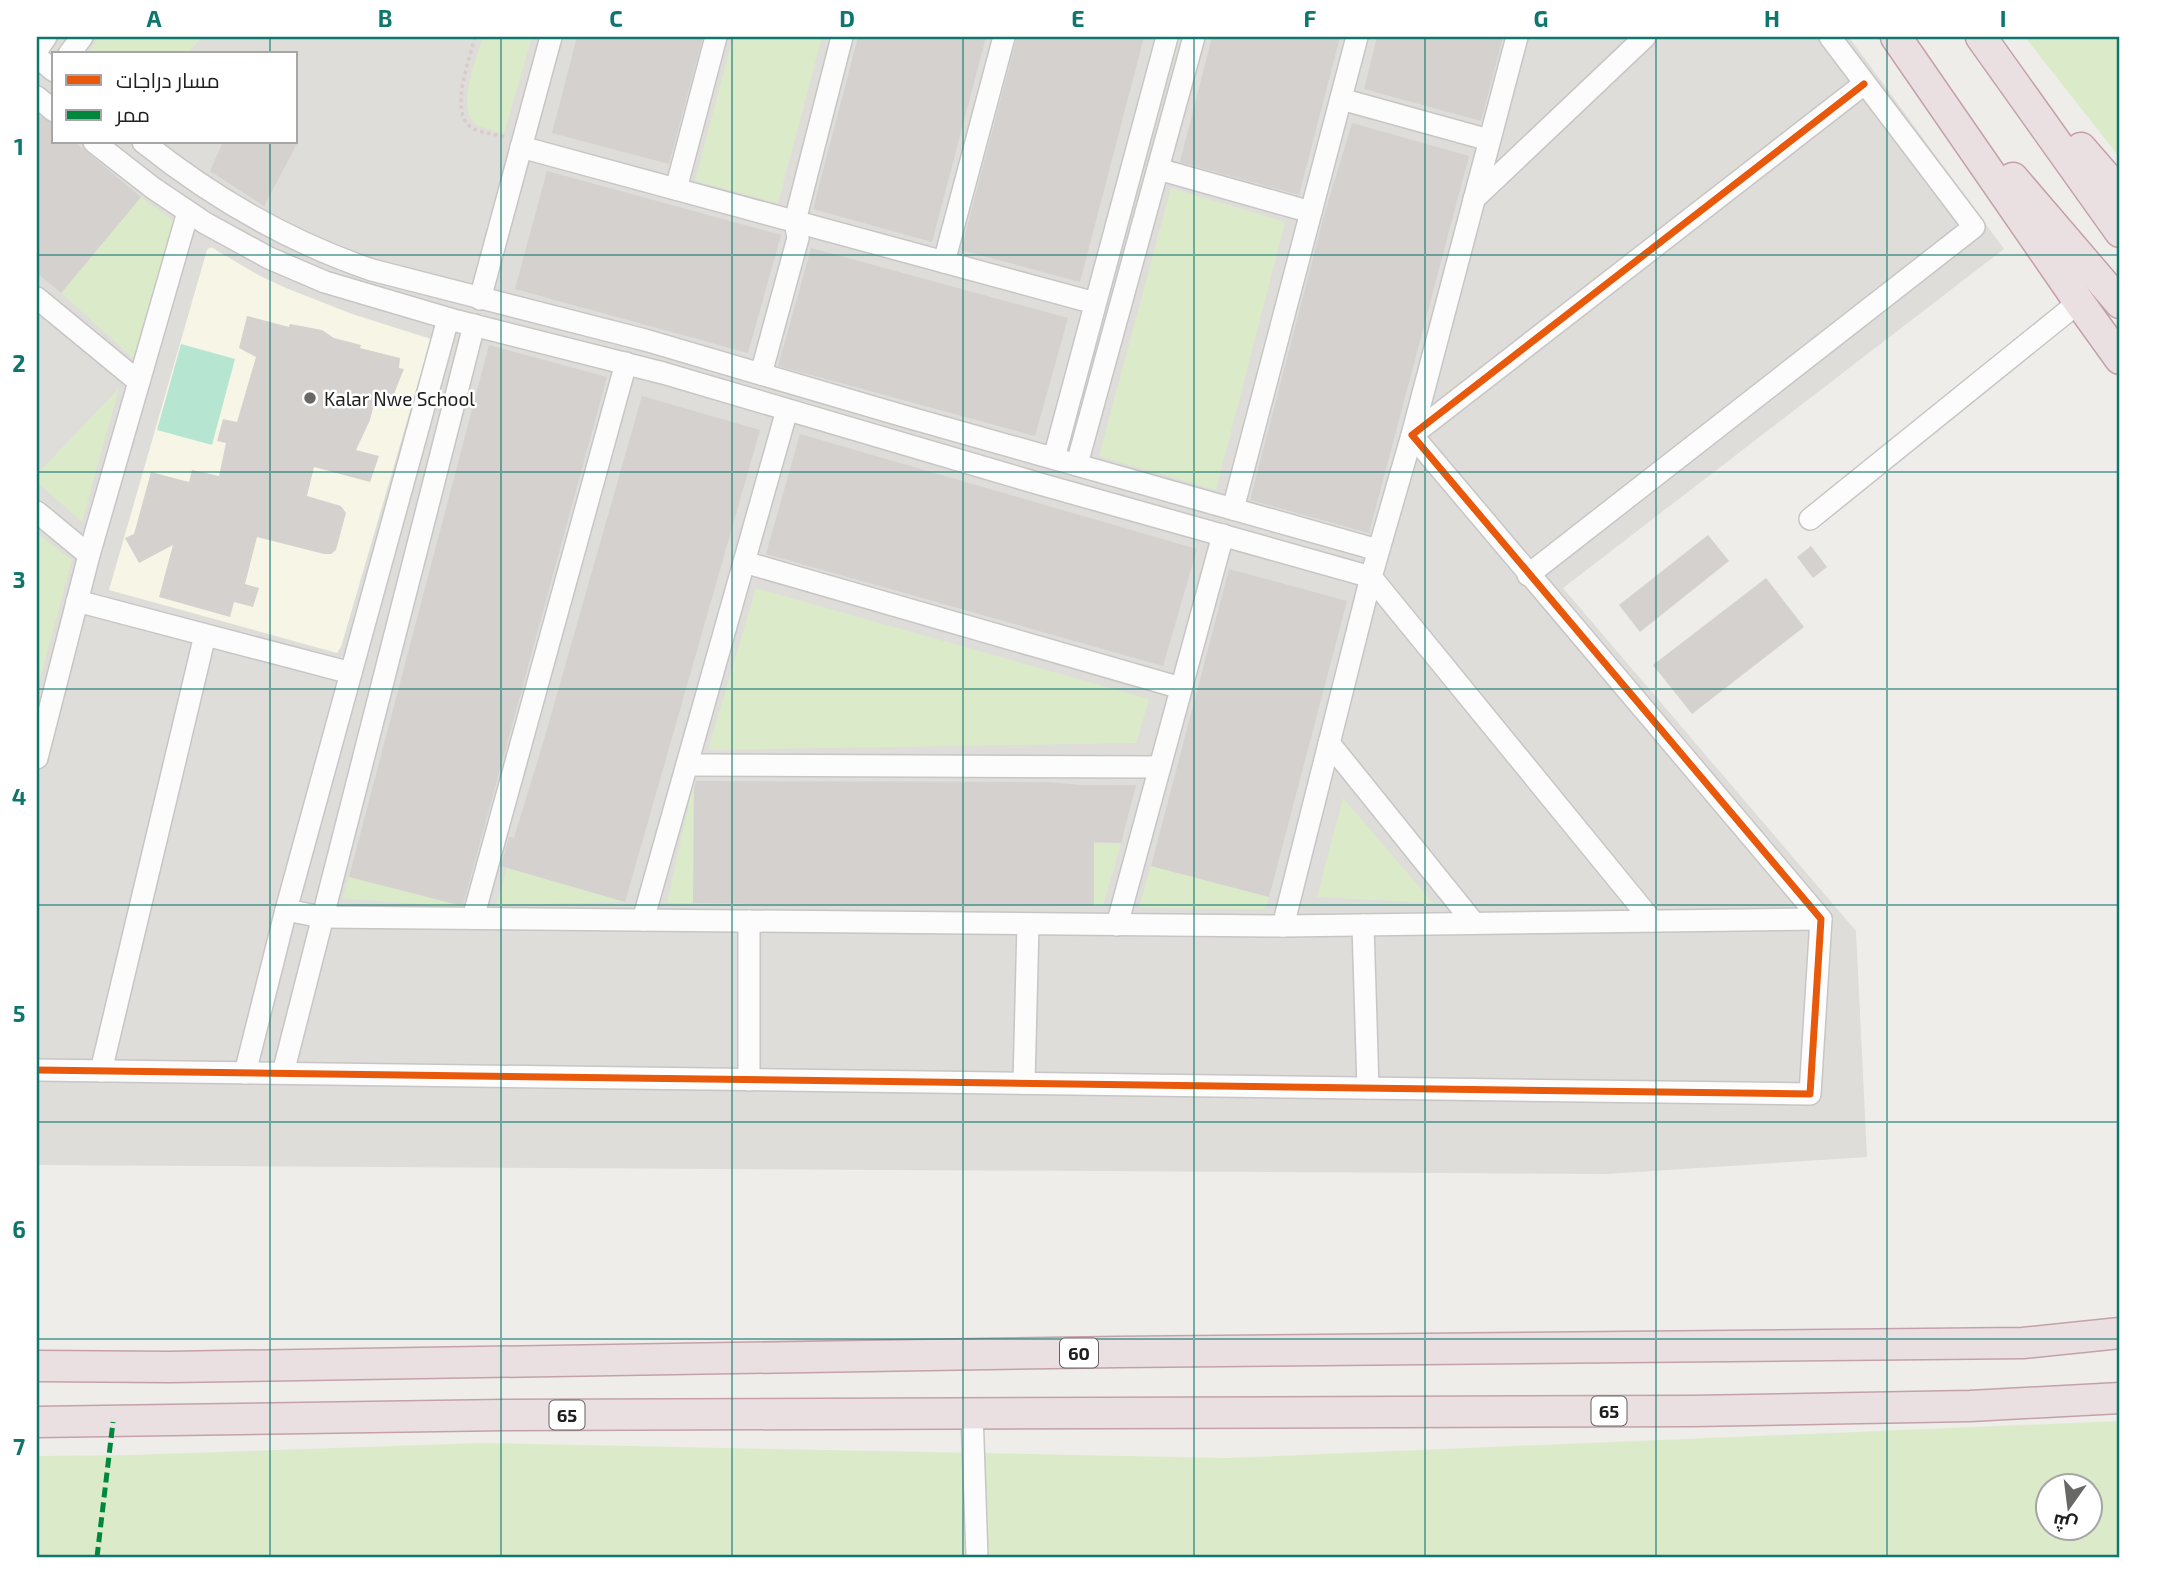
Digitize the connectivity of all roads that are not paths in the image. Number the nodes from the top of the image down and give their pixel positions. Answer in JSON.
{"nodes":[{"id":1,"x":46,"y":37,"type":"edge"},
{"id":2,"x":82,"y":37,"type":"edge"},
{"id":3,"x":551,"y":37,"type":"edge"},
{"id":4,"x":716,"y":37,"type":"edge"},
{"id":5,"x":842,"y":37,"type":"edge"},
{"id":6,"x":1004,"y":37,"type":"edge"},
{"id":7,"x":1167,"y":37,"type":"edge"},
{"id":8,"x":1194,"y":37,"type":"edge"},
{"id":9,"x":1357,"y":37,"type":"edge"},
{"id":10,"x":1517,"y":37,"type":"edge"},
{"id":11,"x":1645,"y":37,"type":"edge"},
{"id":12,"x":1830,"y":37,"type":"edge"},
{"id":13,"x":1983,"y":37,"type":"edge"},
{"id":14,"x":1903,"y":47,"type":"edge"},
{"id":15,"x":37,"y":50,"type":"edge"},
{"id":16,"x":71,"y":52,"type":"edge"},
{"id":17,"x":37,"y":57,"type":"edge"},
{"id":18,"x":1161,"y":59,"type":"junction"},
{"id":19,"x":1186,"y":66,"type":"junction"},
{"id":20,"x":52,"y":69,"type":"edge"},
{"id":21,"x":1864,"y":84,"type":"junction"},
{"id":22,"x":37,"y":97,"type":"edge"},
{"id":23,"x":1341,"y":99,"type":"junction"},
{"id":24,"x":52,"y":109,"type":"edge"},
{"id":25,"x":1489,"y":140,"type":"junction"},
{"id":26,"x":97,"y":144,"type":"edge"},
{"id":27,"x":146,"y":144,"type":"edge"},
{"id":28,"x":522,"y":144,"type":"junction"},
{"id":29,"x":1158,"y":169,"type":"junction"},
{"id":30,"x":676,"y":189,"type":"junction"},
{"id":31,"x":2120,"y":193,"type":"edge"},
{"id":32,"x":1474,"y":199,"type":"junction"},
{"id":33,"x":188,"y":212,"type":"junction"},
{"id":34,"x":1311,"y":212,"type":"junction"},
{"id":35,"x":794,"y":221,"type":"junction"},
{"id":36,"x":2120,"y":232,"type":"edge"},
{"id":37,"x":284,"y":234,"type":"junction"},
{"id":38,"x":269,"y":258,"type":"junction"},
{"id":39,"x":944,"y":262,"type":"junction"},
{"id":40,"x":37,"y":298,"type":"edge"},
{"id":41,"x":480,"y":299,"type":"junction"},
{"id":42,"x":2079,"y":302,"type":"junction"},
{"id":43,"x":1095,"y":303,"type":"junction"},
{"id":44,"x":2120,"y":303,"type":"edge"},
{"id":45,"x":448,"y":318,"type":"junction"},
{"id":46,"x":474,"y":325,"type":"junction"},
{"id":47,"x":2120,"y":359,"type":"edge"},
{"id":48,"x":626,"y":363,"type":"junction"},
{"id":49,"x":761,"y":374,"type":"junction"},
{"id":50,"x":139,"y":382,"type":"junction"},
{"id":51,"x":787,"y":410,"type":"junction"},
{"id":52,"x":1412,"y":435,"type":"junction"},
{"id":53,"x":1054,"y":458,"type":"junction"},
{"id":54,"x":1077,"y":464,"type":"junction"},
{"id":55,"x":1233,"y":509,"type":"junction"},
{"id":56,"x":37,"y":512,"type":"edge"},
{"id":57,"x":1810,"y":519,"type":"dead end"},
{"id":58,"x":1223,"y":535,"type":"junction"},
{"id":59,"x":1378,"y":550,"type":"junction"},
{"id":60,"x":89,"y":555,"type":"junction"},
{"id":61,"x":744,"y":562,"type":"junction"},
{"id":62,"x":1528,"y":575,"type":"junction"},
{"id":63,"x":1371,"y":577,"type":"junction"},
{"id":64,"x":77,"y":601,"type":"junction"},
{"id":65,"x":205,"y":635,"type":"junction"},
{"id":66,"x":351,"y":673,"type":"junction"},
{"id":67,"x":1181,"y":688,"type":"junction"},
{"id":68,"x":1329,"y":743,"type":"junction"},
{"id":69,"x":37,"y":758,"type":"edge"},
{"id":70,"x":687,"y":765,"type":"junction"},
{"id":71,"x":1160,"y":768,"type":"junction"},
{"id":72,"x":286,"y":910,"type":"junction"},
{"id":73,"x":322,"y":917,"type":"junction"},
{"id":74,"x":472,"y":918,"type":"junction"},
{"id":75,"x":1821,"y":919,"type":"junction"},
{"id":76,"x":643,"y":920,"type":"junction"},
{"id":77,"x":749,"y":921,"type":"junction"},
{"id":78,"x":1652,"y":921,"type":"junction"},
{"id":79,"x":1474,"y":923,"type":"junction"},
{"id":80,"x":1028,"y":924,"type":"junction"},
{"id":81,"x":1117,"y":925,"type":"junction"},
{"id":82,"x":1363,"y":925,"type":"junction"},
{"id":83,"x":1283,"y":926,"type":"junction"},
{"id":84,"x":37,"y":1070,"type":"edge"},
{"id":85,"x":101,"y":1071,"type":"junction"},
{"id":86,"x":245,"y":1073,"type":"junction"},
{"id":87,"x":283,"y":1073,"type":"junction"},
{"id":88,"x":749,"y":1080,"type":"junction"},
{"id":89,"x":1024,"y":1083,"type":"junction"},
{"id":90,"x":1368,"y":1088,"type":"junction"},
{"id":91,"x":2120,"y":1333,"type":"edge"},
{"id":92,"x":37,"y":1366,"type":"edge"},
{"id":93,"x":2120,"y":1398,"type":"edge"},
{"id":94,"x":972,"y":1412,"type":"junction"},
{"id":95,"x":37,"y":1423,"type":"edge"},
{"id":96,"x":976,"y":1557,"type":"edge"}],
"edges":[{"from":1,"to":15,"type":"street"},
{"from":2,"to":16,"type":"street"},
{"from":3,"to":28,"type":"street"},
{"from":4,"to":30,"type":"street"},
{"from":5,"to":35,"type":"street"},
{"from":6,"to":39,"type":"street"},
{"from":7,"to":18,"type":"street"},
{"from":8,"to":19,"type":"street"},
{"from":9,"to":23,"type":"street"},
{"from":10,"to":25,"type":"street"},
{"from":11,"to":32,"type":"street"},
{"from":12,"to":21,"type":"street"},
{"from":13,"to":31,"type":"highway"},
{"from":13,"to":36,"type":"highway"},
{"from":14,"to":42,"type":"highway"},
{"from":14,"to":44,"type":"highway"},
{"from":17,"to":20,"type":"street"},
{"from":18,"to":19,"type":"street"},
{"from":18,"to":43,"type":"street"},
{"from":19,"to":29,"type":"street"},
{"from":21,"to":52,"type":"street"},
{"from":21,"to":62,"type":"street"},
{"from":22,"to":24,"type":"street"},
{"from":23,"to":25,"type":"street"},
{"from":23,"to":34,"type":"street"},
{"from":25,"to":32,"type":"street"},
{"from":26,"to":33,"type":"street"},
{"from":27,"to":37,"type":"street"},
{"from":28,"to":30,"type":"street"},
{"from":28,"to":41,"type":"street"},
{"from":29,"to":34,"type":"street"},
{"from":29,"to":54,"type":"street"},
{"from":30,"to":35,"type":"street"},
{"from":32,"to":52,"type":"street"},
{"from":33,"to":38,"type":"street"},
{"from":33,"to":50,"type":"street"},
{"from":34,"to":55,"type":"street"},
{"from":35,"to":39,"type":"street"},
{"from":35,"to":49,"type":"street"},
{"from":37,"to":38,"type":"street"},
{"from":37,"to":41,"type":"street"},
{"from":38,"to":45,"type":"street"},
{"from":39,"to":43,"type":"street"},
{"from":40,"to":50,"type":"street"},
{"from":41,"to":49,"type":"street"},
{"from":42,"to":47,"type":"highway"},
{"from":42,"to":57,"type":"street"},
{"from":43,"to":53,"type":"street"},
{"from":45,"to":46,"type":"street"},
{"from":45,"to":66,"type":"street"},
{"from":46,"to":48,"type":"street"},
{"from":46,"to":73,"type":"street"},
{"from":48,"to":51,"type":"street"},
{"from":48,"to":74,"type":"street"},
{"from":49,"to":53,"type":"street"},
{"from":50,"to":60,"type":"street"},
{"from":51,"to":58,"type":"street"},
{"from":51,"to":61,"type":"street"},
{"from":52,"to":59,"type":"street"},
{"from":52,"to":62,"type":"street"},
{"from":53,"to":54,"type":"street"},
{"from":54,"to":55,"type":"street"},
{"from":55,"to":59,"type":"street"},
{"from":56,"to":60,"type":"street"},
{"from":58,"to":63,"type":"street"},
{"from":58,"to":67,"type":"street"},
{"from":59,"to":63,"type":"street"},
{"from":60,"to":64,"type":"street"},
{"from":61,"to":67,"type":"street"},
{"from":61,"to":70,"type":"street"},
{"from":62,"to":75,"type":"street"},
{"from":63,"to":68,"type":"street"},
{"from":63,"to":78,"type":"street"},
{"from":64,"to":65,"type":"street"},
{"from":64,"to":69,"type":"street"},
{"from":65,"to":66,"type":"street"},
{"from":65,"to":85,"type":"street"},
{"from":66,"to":72,"type":"street"},
{"from":67,"to":71,"type":"street"},
{"from":68,"to":79,"type":"street"},
{"from":68,"to":83,"type":"street"},
{"from":70,"to":71,"type":"street"},
{"from":70,"to":76,"type":"street"},
{"from":71,"to":81,"type":"street"},
{"from":72,"to":73,"type":"street"},
{"from":72,"to":86,"type":"street"},
{"from":73,"to":74,"type":"street"},
{"from":73,"to":87,"type":"street"},
{"from":74,"to":76,"type":"street"},
{"from":75,"to":78,"type":"street"},
{"from":75,"to":90,"type":"street"},
{"from":76,"to":77,"type":"street"},
{"from":77,"to":80,"type":"street"},
{"from":77,"to":88,"type":"street"},
{"from":78,"to":79,"type":"street"},
{"from":79,"to":82,"type":"street"},
{"from":80,"to":81,"type":"street"},
{"from":80,"to":89,"type":"street"},
{"from":81,"to":83,"type":"street"},
{"from":82,"to":83,"type":"street"},
{"from":82,"to":90,"type":"street"},
{"from":84,"to":85,"type":"street"},
{"from":85,"to":86,"type":"street"},
{"from":86,"to":87,"type":"street"},
{"from":87,"to":88,"type":"street"},
{"from":88,"to":89,"type":"street"},
{"from":89,"to":90,"type":"street"},
{"from":91,"to":92,"type":"highway","number":"60"},
{"from":93,"to":94,"type":"highway","number":"65"},
{"from":94,"to":95,"type":"highway","number":"65"},
{"from":94,"to":96,"type":"street"}]}
